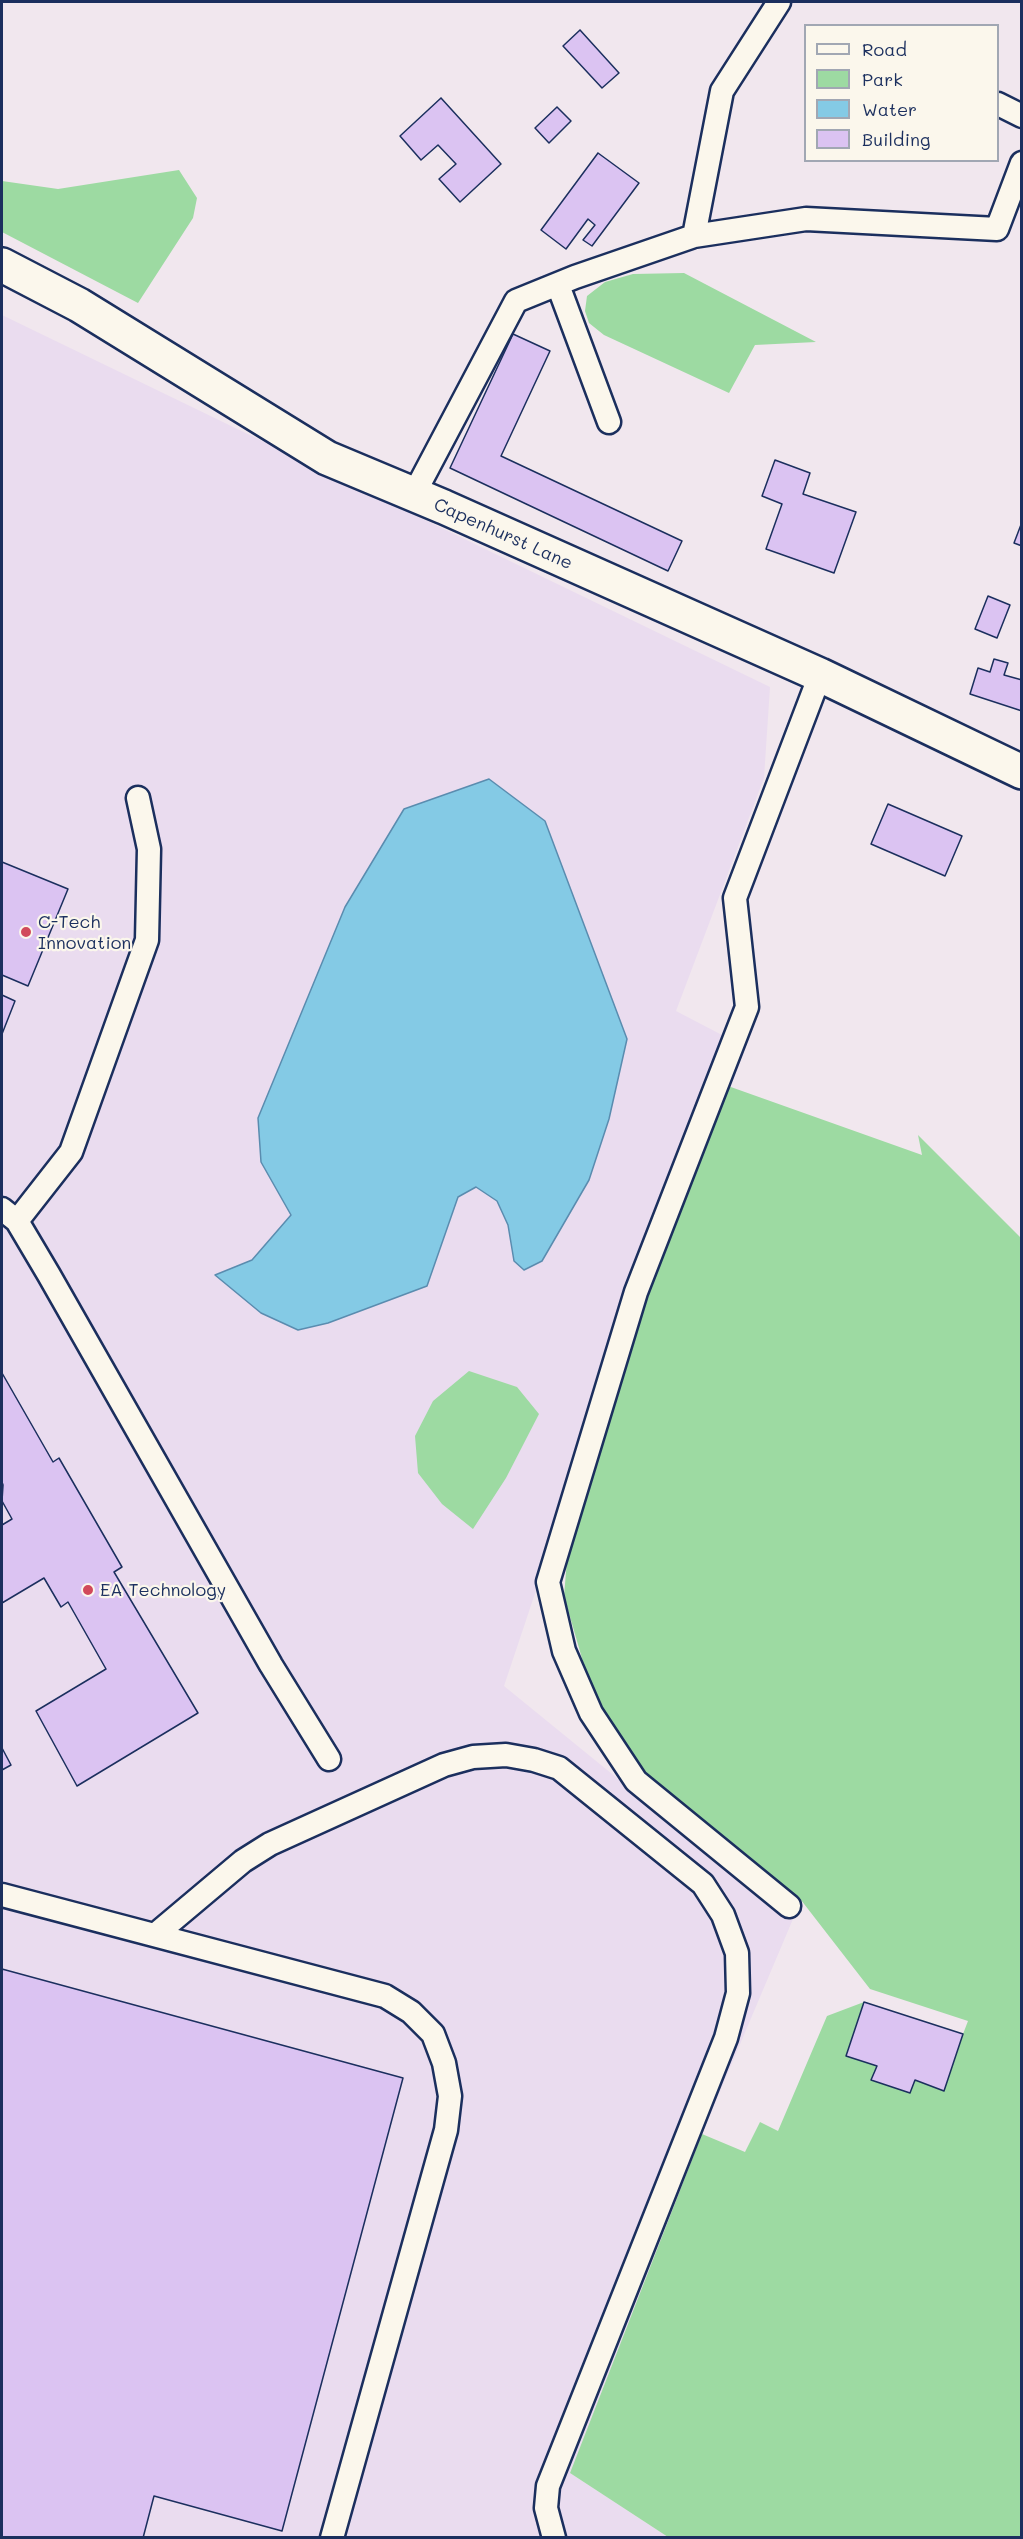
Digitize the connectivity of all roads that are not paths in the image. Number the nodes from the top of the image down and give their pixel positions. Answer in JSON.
{"nodes":[{"id":1,"x":779,"y":2,"type":"edge"},
{"id":2,"x":999,"y":104,"type":"edge"},
{"id":3,"x":1022,"y":116,"type":"edge"},
{"id":4,"x":1022,"y":163,"type":"edge"},
{"id":5,"x":694,"y":236,"type":"junction"},
{"id":6,"x":2,"y":265,"type":"edge"},
{"id":7,"x":558,"y":285,"type":"junction"},
{"id":8,"x":609,"y":422,"type":"dead end"},
{"id":9,"x":414,"y":494,"type":"junction"},
{"id":10,"x":820,"y":675,"type":"junction"},
{"id":11,"x":1022,"y":772,"type":"edge"},
{"id":12,"x":138,"y":798,"type":"dead end"},
{"id":13,"x":9,"y":1215,"type":"edge"},
{"id":14,"x":329,"y":1759,"type":"dead end"},
{"id":15,"x":2,"y":1894,"type":"edge"},
{"id":16,"x":789,"y":1906,"type":"dead end"},
{"id":17,"x":155,"y":1935,"type":"junction"},
{"id":18,"x":332,"y":2538,"type":"edge"},
{"id":19,"x":554,"y":2538,"type":"edge"}],
"edges":[{"from":1,"to":5,"type":"lane"},
{"from":2,"to":3,"type":"lane"},
{"from":4,"to":5,"type":"lane"},
{"from":5,"to":7,"type":"lane"},
{"from":6,"to":9,"type":"street","name":"Capenhurst Lane"},
{"from":7,"to":8,"type":"lane"},
{"from":7,"to":9,"type":"lane"},
{"from":9,"to":10,"type":"street","name":"Capenhurst Lane"},
{"from":10,"to":11,"type":"street","name":"Capenhurst Lane"},
{"from":10,"to":16,"type":"lane"},
{"from":12,"to":13,"type":"lane"},
{"from":13,"to":14,"type":"lane"},
{"from":15,"to":17,"type":"lane"},
{"from":17,"to":18,"type":"lane"},
{"from":17,"to":19,"type":"lane"}]}
